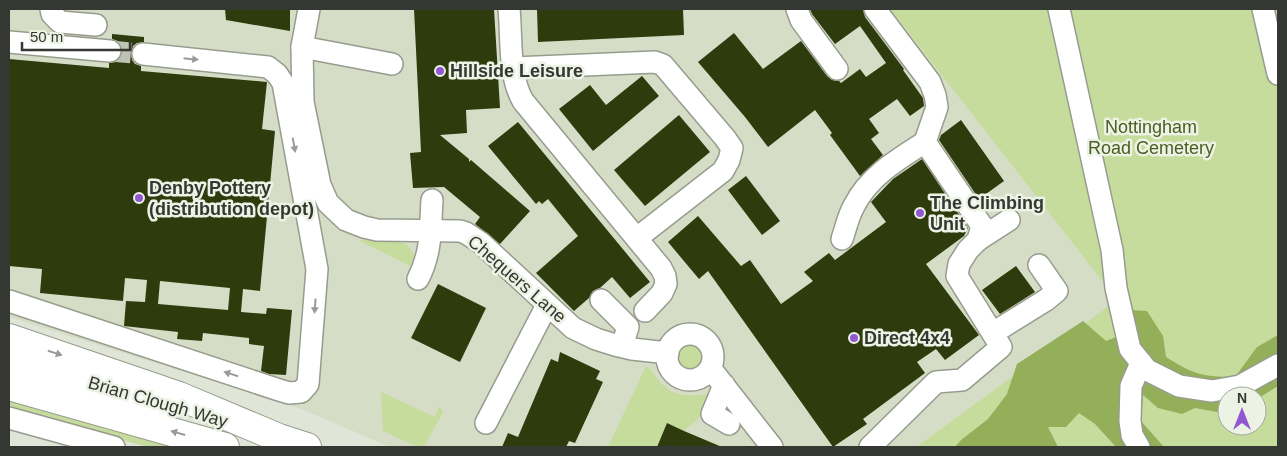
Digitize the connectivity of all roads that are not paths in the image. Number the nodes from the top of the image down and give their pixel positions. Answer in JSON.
{"nodes":[{"id":1,"x":51,"y":9,"type":"edge"},
{"id":2,"x":309,"y":9,"type":"edge"},
{"id":3,"x":509,"y":9,"type":"edge"},
{"id":4,"x":797,"y":9,"type":"edge"},
{"id":5,"x":875,"y":9,"type":"edge"},
{"id":6,"x":1059,"y":9,"type":"edge"},
{"id":7,"x":1263,"y":9,"type":"edge"},
{"id":8,"x":96,"y":25,"type":"dead end"},
{"id":9,"x":9,"y":42,"type":"edge"},
{"id":10,"x":302,"y":47,"type":"junction"},
{"id":11,"x":110,"y":51,"type":"tunnel mouth"},
{"id":12,"x":143,"y":54,"type":"tunnel mouth"},
{"id":13,"x":392,"y":64,"type":"dead end"},
{"id":14,"x":514,"y":68,"type":"junction"},
{"id":15,"x":837,"y":69,"type":"dead end"},
{"id":16,"x":1278,"y":74,"type":"edge"},
{"id":17,"x":925,"y":142,"type":"junction"},
{"id":18,"x":432,"y":200,"type":"dead end"},
{"id":19,"x":430,"y":230,"type":"junction"},
{"id":20,"x":638,"y":238,"type":"junction"},
{"id":21,"x":842,"y":239,"type":"dead end"},
{"id":22,"x":1039,"y":265,"type":"dead end"},
{"id":23,"x":418,"y":279,"type":"dead end"},
{"id":24,"x":601,"y":300,"type":"dead end"},
{"id":25,"x":9,"y":301,"type":"edge"},
{"id":26,"x":547,"y":305,"type":"junction"},
{"id":27,"x":644,"y":311,"type":"dead end"},
{"id":28,"x":993,"y":332,"type":"junction"},
{"id":29,"x":9,"y":338,"type":"edge"},
{"id":30,"x":622,"y":346,"type":"junction"},
{"id":31,"x":668,"y":353,"type":"junction"},
{"id":32,"x":9,"y":360,"type":"edge"},
{"id":33,"x":1141,"y":363,"type":"junction"},
{"id":34,"x":1278,"y":365,"type":"edge"},
{"id":35,"x":711,"y":369,"type":"junction"},
{"id":36,"x":724,"y":385,"type":"junction"},
{"id":37,"x":9,"y":386,"type":"edge"},
{"id":38,"x":9,"y":418,"type":"edge"},
{"id":39,"x":486,"y":424,"type":"dead end"},
{"id":40,"x":729,"y":424,"type":"dead end"},
{"id":41,"x":279,"y":438,"type":"junction"},
{"id":42,"x":62,"y":440,"type":"edge"},
{"id":43,"x":114,"y":447,"type":"edge"},
{"id":44,"x":225,"y":447,"type":"edge"},
{"id":45,"x":307,"y":447,"type":"edge"},
{"id":46,"x":772,"y":447,"type":"edge"},
{"id":47,"x":870,"y":447,"type":"edge"},
{"id":48,"x":1139,"y":447,"type":"edge"}],
"edges":[{"from":1,"to":8,"type":"street"},
{"from":2,"to":10,"type":"street","name":"Chequers Lane"},
{"from":3,"to":14,"type":"street"},
{"from":4,"to":15,"type":"street"},
{"from":5,"to":17,"type":"street"},
{"from":6,"to":33,"type":"street"},
{"from":7,"to":16,"type":"street"},
{"from":9,"to":11,"type":"street"},
{"from":10,"to":13,"type":"street"},
{"from":10,"to":19,"type":"street","name":"Chequers Lane"},
{"from":12,"to":25,"type":"street","one_way":true},
{"from":14,"to":20,"type":"street"},
{"from":14,"to":20,"type":"street"},
{"from":17,"to":21,"type":"street"},
{"from":17,"to":28,"type":"street"},
{"from":18,"to":19,"type":"street"},
{"from":19,"to":23,"type":"street"},
{"from":19,"to":26,"type":"street","name":"Chequers Lane"},
{"from":20,"to":27,"type":"street"},
{"from":22,"to":28,"type":"street"},
{"from":24,"to":30,"type":"street"},
{"from":26,"to":30,"type":"street","name":"Chequers Lane"},
{"from":26,"to":39,"type":"street"},
{"from":28,"to":47,"type":"street"},
{"from":29,"to":41,"type":"highway","one_way":true},
{"from":30,"to":31,"type":"street","name":"Chequers Lane"},
{"from":31,"to":35,"type":"street"},
{"from":31,"to":35,"type":"street"},
{"from":32,"to":41,"type":"main road","name":"Brian Clough Way"},
{"from":33,"to":34,"type":"street"},
{"from":33,"to":48,"type":"street"},
{"from":35,"to":36,"type":"street"},
{"from":36,"to":40,"type":"street"},
{"from":36,"to":46,"type":"street"},
{"from":44,"to":37,"type":"highway","name":"Brian Clough Way","one_way":true},
{"from":38,"to":42,"type":"street"},
{"from":41,"to":45,"type":"highway","name":"Brian Clough Way"},
{"from":42,"to":43,"type":"street"}]}
